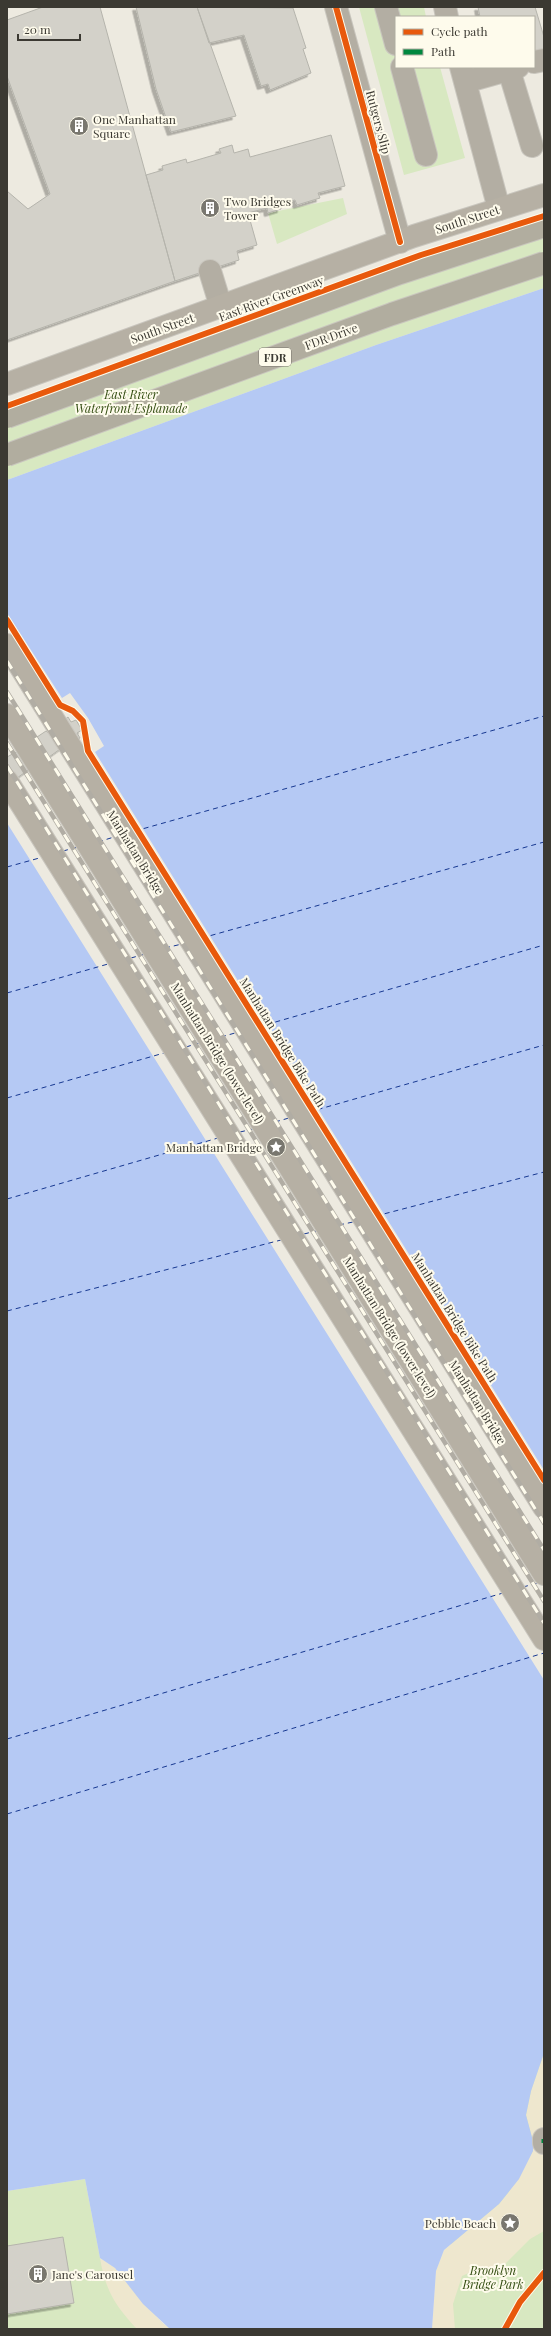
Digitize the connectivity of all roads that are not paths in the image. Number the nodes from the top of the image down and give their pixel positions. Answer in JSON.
{"nodes":[{"id":1,"x":336,"y":7,"type":"edge"},
{"id":2,"x":386,"y":7,"type":"edge"},
{"id":3,"x":395,"y":40,"type":"edge"},
{"id":4,"x":402,"y":68,"type":"edge"},
{"id":5,"x":514,"y":68,"type":"edge"},
{"id":6,"x":463,"y":75,"type":"edge"},
{"id":7,"x":532,"y":146,"type":"dead end"},
{"id":8,"x":426,"y":155,"type":"dead end"},
{"id":9,"x":544,"y":195,"type":"edge"},
{"id":10,"x":499,"y":209,"type":"junction"},
{"id":11,"x":544,"y":226,"type":"edge"},
{"id":12,"x":400,"y":242,"type":"junction"},
{"id":13,"x":544,"y":263,"type":"edge"},
{"id":14,"x":210,"y":271,"type":"dead end"},
{"id":15,"x":221,"y":307,"type":"junction"},
{"id":16,"x":7,"y":384,"type":"edge"},
{"id":17,"x":7,"y":417,"type":"edge"},
{"id":18,"x":7,"y":455,"type":"edge"},
{"id":19,"x":7,"y":645,"type":"edge"},
{"id":20,"x":7,"y":715,"type":"edge"},
{"id":21,"x":7,"y":781,"type":"edge"},
{"id":22,"x":544,"y":1507,"type":"edge"},
{"id":23,"x":544,"y":1574,"type":"edge"},
{"id":24,"x":544,"y":1639,"type":"edge"},
{"id":25,"x":544,"y":2139,"type":"edge"},
{"id":26,"x":544,"y":2143,"type":"edge"}],
"edges":[{"from":1,"to":12,"type":"street","name":"Rutgers Slip"},
{"from":2,"to":3,"type":"street"},
{"from":4,"to":8,"type":"street"},
{"from":5,"to":6,"type":"street"},
{"from":5,"to":7,"type":"street"},
{"from":6,"to":10,"type":"street"},
{"from":9,"to":10,"type":"main road","name":"South Street"},
{"from":10,"to":12,"type":"main road","name":"South Street"},
{"from":11,"to":17,"type":"highway","bridge":true},
{"from":12,"to":15,"type":"main road","name":"South Street"},
{"from":13,"to":18,"type":"highway","name":"FDR Drive","number":"FDR","bridge":true},
{"from":14,"to":15,"type":"street"},
{"from":15,"to":16,"type":"main road","name":"South Street"},
{"from":19,"to":22,"type":"main road","name":"Manhattan Bridge"},
{"from":20,"to":23,"type":"main road","name":"Manhattan Bridge (lower level)"},
{"from":21,"to":24,"type":"main road"},
{"from":25,"to":26,"type":"street"}]}
